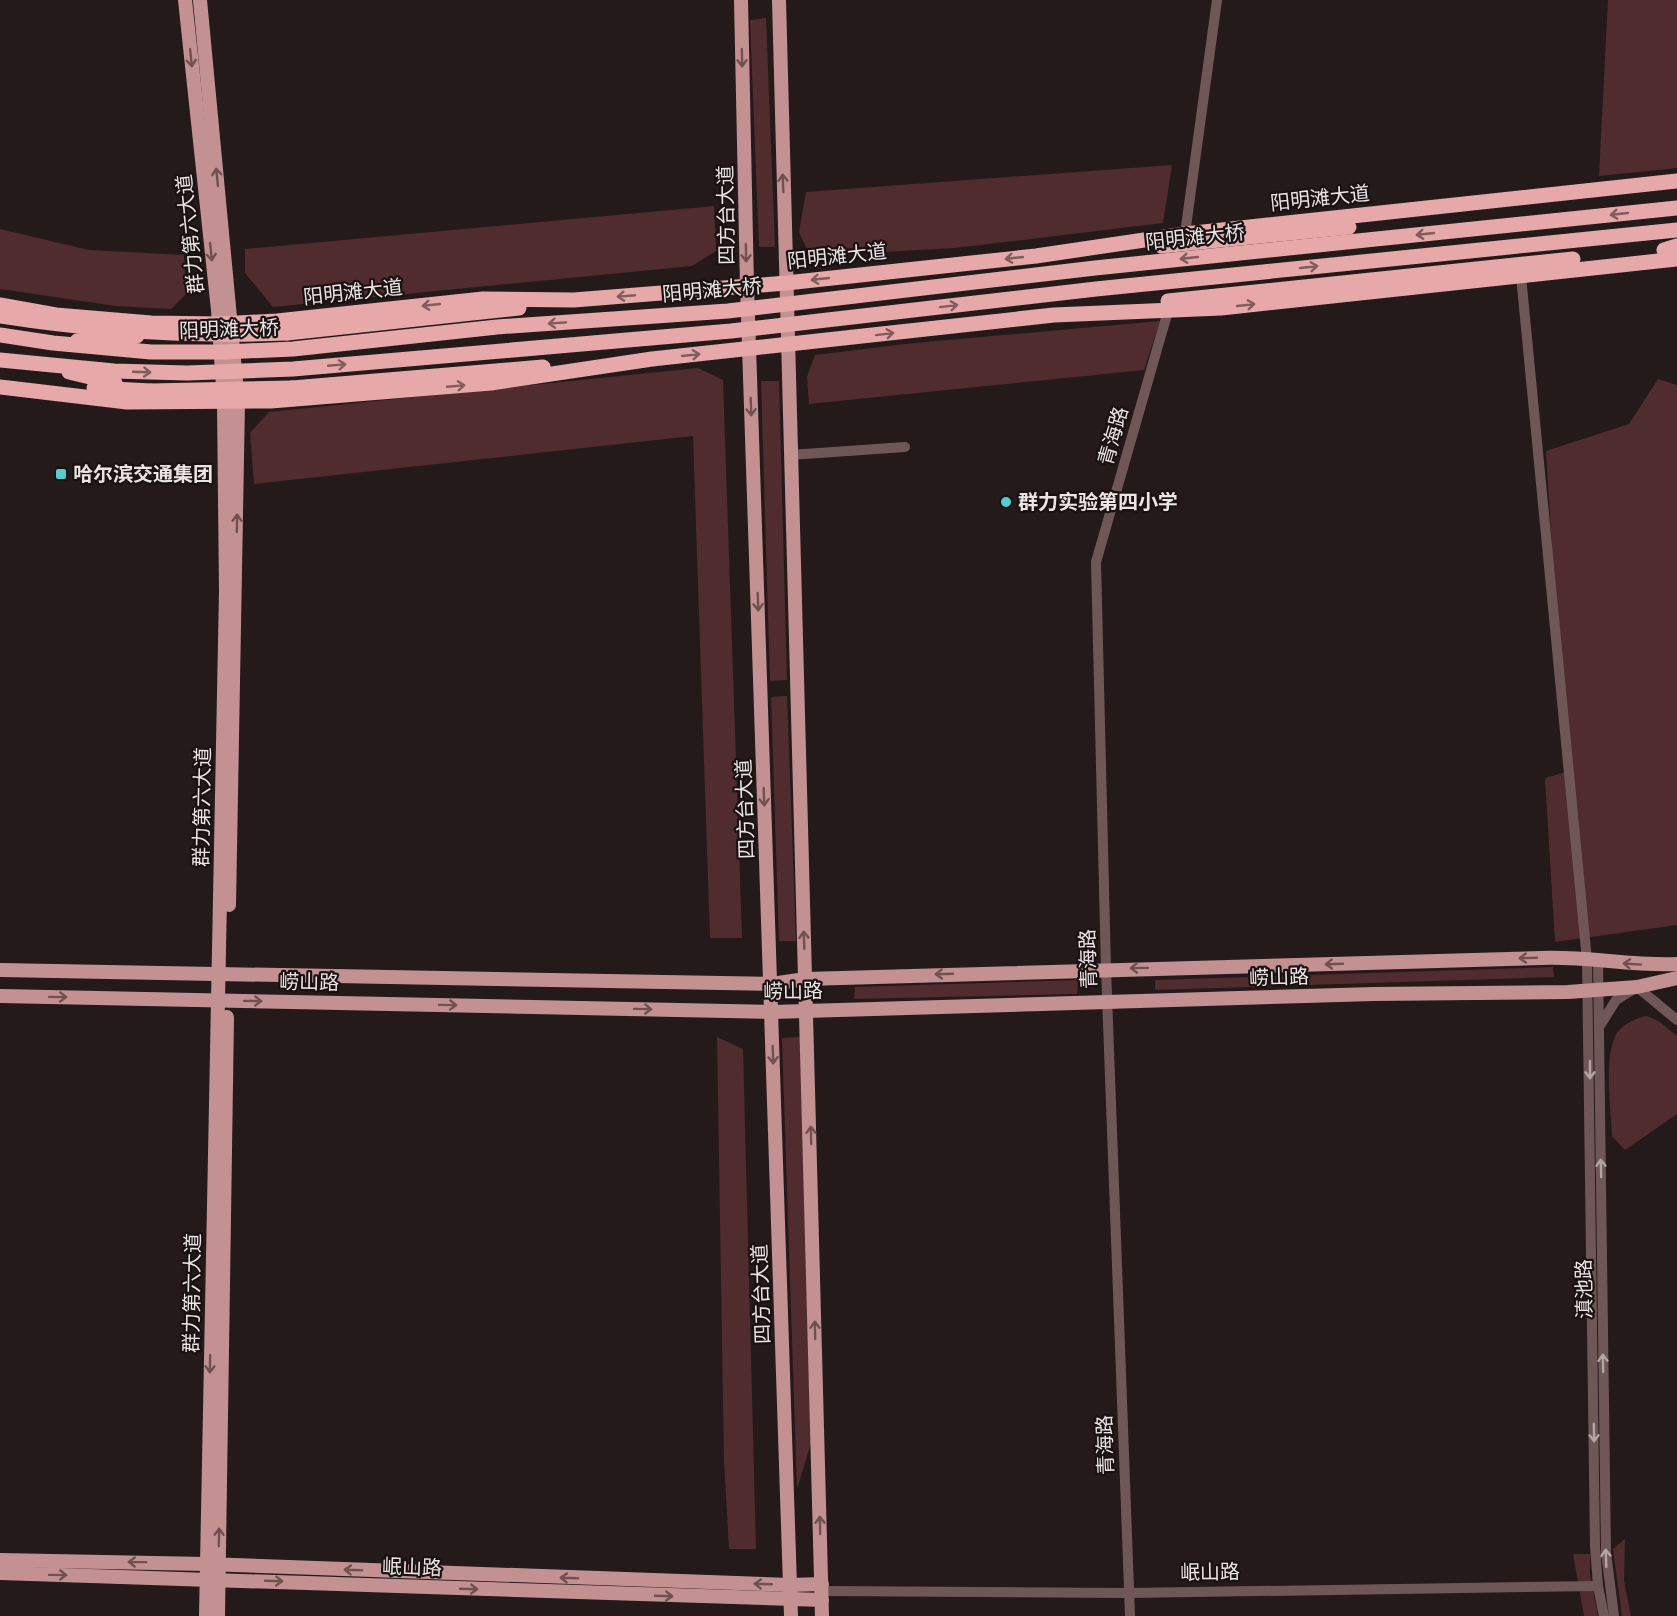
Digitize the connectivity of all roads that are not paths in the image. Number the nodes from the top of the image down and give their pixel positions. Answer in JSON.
{"nodes":[{"id":1,"x":185,"y":0,"type":"edge"},
{"id":2,"x":200,"y":0,"type":"edge"},
{"id":3,"x":741,"y":0,"type":"edge"},
{"id":4,"x":778,"y":0,"type":"edge"},
{"id":5,"x":1217,"y":0,"type":"edge"},
{"id":6,"x":1677,"y":181,"type":"edge"},
{"id":7,"x":1672,"y":190,"type":"edge"},
{"id":8,"x":1677,"y":207,"type":"edge"},
{"id":9,"x":1677,"y":230,"type":"edge"},
{"id":10,"x":1185,"y":234,"type":"junction"},
{"id":11,"x":1673,"y":248,"type":"edge"},
{"id":12,"x":1045,"y":254,"type":"junction"},
{"id":13,"x":1677,"y":259,"type":"edge"},
{"id":14,"x":1521,"y":276,"type":"junction"},
{"id":15,"x":786,"y":283,"type":"junction"},
{"id":16,"x":747,"y":286,"type":"junction"},
{"id":17,"x":574,"y":300,"type":"junction"},
{"id":18,"x":0,"y":305,"type":"edge"},
{"id":19,"x":1168,"y":311,"type":"junction"},
{"id":20,"x":1054,"y":315,"type":"junction"},
{"id":21,"x":0,"y":316,"type":"edge"},
{"id":22,"x":225,"y":324,"type":"junction"},
{"id":23,"x":161,"y":334,"type":"junction"},
{"id":24,"x":0,"y":335,"type":"edge"},
{"id":25,"x":53,"y":343,"type":"junction"},
{"id":26,"x":787,"y":346,"type":"junction"},
{"id":27,"x":749,"y":349,"type":"junction"},
{"id":28,"x":652,"y":359,"type":"junction"},
{"id":29,"x":0,"y":360,"type":"edge"},
{"id":30,"x":45,"y":366,"type":"junction"},
{"id":31,"x":0,"y":377,"type":"edge"},
{"id":32,"x":0,"y":387,"type":"edge"},
{"id":33,"x":151,"y":391,"type":"junction"},
{"id":34,"x":231,"y":402,"type":"junction"},
{"id":35,"x":905,"y":447,"type":"dead end"},
{"id":36,"x":790,"y":455,"type":"junction"},
{"id":37,"x":1593,"y":961,"type":"junction"},
{"id":38,"x":1677,"y":963,"type":"edge"},
{"id":39,"x":1106,"y":969,"type":"junction"},
{"id":40,"x":0,"y":970,"type":"edge"},
{"id":41,"x":222,"y":975,"type":"junction"},
{"id":42,"x":1677,"y":978,"type":"edge"},
{"id":43,"x":806,"y":979,"type":"junction"},
{"id":44,"x":771,"y":984,"type":"junction"},
{"id":45,"x":1636,"y":987,"type":"junction"},
{"id":46,"x":1594,"y":990,"type":"junction"},
{"id":47,"x":0,"y":996,"type":"edge"},
{"id":48,"x":222,"y":1000,"type":"junction"},
{"id":49,"x":1107,"y":1002,"type":"junction"},
{"id":50,"x":807,"y":1010,"type":"junction"},
{"id":51,"x":772,"y":1012,"type":"junction"},
{"id":52,"x":1677,"y":1020,"type":"edge"},
{"id":53,"x":1599,"y":1028,"type":"junction"},
{"id":54,"x":0,"y":1560,"type":"edge"},
{"id":55,"x":212,"y":1572,"type":"junction"},
{"id":56,"x":0,"y":1573,"type":"edge"},
{"id":57,"x":790,"y":1585,"type":"junction"},
{"id":58,"x":1598,"y":1586,"type":"junction"},
{"id":59,"x":822,"y":1592,"type":"junction"},
{"id":60,"x":1129,"y":1593,"type":"junction"},
{"id":61,"x":790,"y":1601,"type":"junction"},
{"id":62,"x":206,"y":1616,"type":"edge"},
{"id":63,"x":218,"y":1616,"type":"edge"},
{"id":64,"x":791,"y":1616,"type":"edge"},
{"id":65,"x":822,"y":1616,"type":"edge"},
{"id":66,"x":1130,"y":1616,"type":"edge"},
{"id":67,"x":1604,"y":1616,"type":"edge"},
{"id":68,"x":1614,"y":1616,"type":"edge"}],
"edges":[{"from":1,"to":22,"type":"main road","name":"群力第六大道","one_way":true},
{"from":22,"to":2,"type":"main road","name":"群力第六大道","one_way":true},
{"from":3,"to":16,"type":"main road","name":"四方台大道","one_way":true},
{"from":15,"to":4,"type":"main road","one_way":true},
{"from":5,"to":10,"type":"street"},
{"from":6,"to":10,"type":"highway","name":"阳明滩大道"},
{"from":7,"to":12,"type":"highway"},
{"from":8,"to":25,"type":"highway","name":"阳明滩大桥","one_way":true,"bridge":true},
{"from":30,"to":9,"type":"highway","one_way":true,"bridge":true},
{"from":10,"to":12,"type":"highway","name":"阳明滩大道"},
{"from":11,"to":20,"type":"highway"},
{"from":12,"to":15,"type":"highway","name":"阳明滩大道","one_way":true},
{"from":13,"to":14,"type":"highway"},
{"from":19,"to":14,"type":"highway","one_way":true},
{"from":14,"to":37,"type":"street","name":"滇池路"},
{"from":15,"to":16,"type":"highway","name":"阳明滩大道"},
{"from":15,"to":26,"type":"main road"},
{"from":16,"to":17,"type":"highway","name":"阳明滩大道","one_way":true},
{"from":16,"to":27,"type":"main road","name":"四方台大道"},
{"from":17,"to":22,"type":"highway","name":"阳明滩大道","one_way":true},
{"from":17,"to":23,"type":"highway","bridge":true},
{"from":18,"to":22,"type":"highway","name":"阳明滩大道"},
{"from":19,"to":20,"type":"highway"},
{"from":19,"to":39,"type":"street","name":"青海路"},
{"from":26,"to":20,"type":"highway","one_way":true},
{"from":21,"to":23,"type":"highway","bridge":true},
{"from":22,"to":34,"type":"main road","name":"群力第六大道"},
{"from":23,"to":25,"type":"highway","bridge":true},
{"from":24,"to":25,"type":"highway","name":"阳明滩大桥","bridge":true},
{"from":26,"to":27,"type":"highway"},
{"from":26,"to":36,"type":"main road"},
{"from":28,"to":27,"type":"highway","one_way":true},
{"from":27,"to":44,"type":"main road","name":"四方台大道","one_way":true},
{"from":28,"to":33,"type":"highway","bridge":true},
{"from":34,"to":28,"type":"highway","one_way":true},
{"from":29,"to":30,"type":"highway","bridge":true},
{"from":30,"to":33,"type":"highway","bridge":true},
{"from":31,"to":33,"type":"highway"},
{"from":32,"to":34,"type":"highway"},
{"from":34,"to":41,"type":"main road","name":"群力第六大道"},
{"from":35,"to":36,"type":"street"},
{"from":43,"to":36,"type":"main road","one_way":true},
{"from":38,"to":37,"type":"main road","name":"崂山路","one_way":true},
{"from":37,"to":39,"type":"main road","name":"崂山路","one_way":true},
{"from":37,"to":46,"type":"street","name":"滇池路"},
{"from":39,"to":43,"type":"main road","name":"崂山路","one_way":true},
{"from":39,"to":49,"type":"street","name":"青海路"},
{"from":40,"to":41,"type":"main road","name":"崂山路"},
{"from":41,"to":44,"type":"main road","name":"崂山路"},
{"from":41,"to":48,"type":"main road","name":"群力第六大道"},
{"from":42,"to":45,"type":"main road","name":"崂山路"},
{"from":43,"to":44,"type":"main road","name":"崂山路"},
{"from":43,"to":50,"type":"main road"},
{"from":44,"to":51,"type":"main road","name":"四方台大道"},
{"from":45,"to":46,"type":"main road","name":"崂山路"},
{"from":45,"to":52,"type":"street"},
{"from":45,"to":53,"type":"street"},
{"from":46,"to":49,"type":"main road","name":"崂山路"},
{"from":46,"to":53,"type":"street","name":"滇池路"},
{"from":46,"to":58,"type":"street","name":"滇池路","one_way":true},
{"from":47,"to":48,"type":"main road","name":"崂山路","one_way":true},
{"from":48,"to":51,"type":"main road","name":"崂山路","one_way":true},
{"from":48,"to":55,"type":"main road","name":"群力第六大道"},
{"from":49,"to":50,"type":"main road","name":"崂山路"},
{"from":49,"to":60,"type":"street","name":"青海路"},
{"from":50,"to":51,"type":"main road","name":"崂山路"},
{"from":59,"to":50,"type":"main road","one_way":true},
{"from":51,"to":57,"type":"main road","name":"四方台大道","one_way":true},
{"from":68,"to":53,"type":"street","name":"滇池路","one_way":true},
{"from":55,"to":54,"type":"main road","name":"岷山路","one_way":true},
{"from":56,"to":55,"type":"main road","name":"岷山路","one_way":true},
{"from":57,"to":55,"type":"main road","name":"岷山路","one_way":true},
{"from":55,"to":61,"type":"main road","name":"岷山路","one_way":true},
{"from":55,"to":62,"type":"main road","name":"群力第六大道"},
{"from":55,"to":63,"type":"main road","name":"群力第六大道"},
{"from":57,"to":59,"type":"main road","name":"岷山路"},
{"from":57,"to":61,"type":"main road","name":"四方台大道"},
{"from":58,"to":60,"type":"street","name":"岷山路"},
{"from":58,"to":67,"type":"street","name":"滇池路"},
{"from":59,"to":60,"type":"street","name":"岷山路"},
{"from":59,"to":61,"type":"main road","name":"岷山路"},
{"from":59,"to":65,"type":"main road"},
{"from":60,"to":66,"type":"street","name":"青海路"},
{"from":61,"to":64,"type":"main road","name":"四方台大道"}]}
